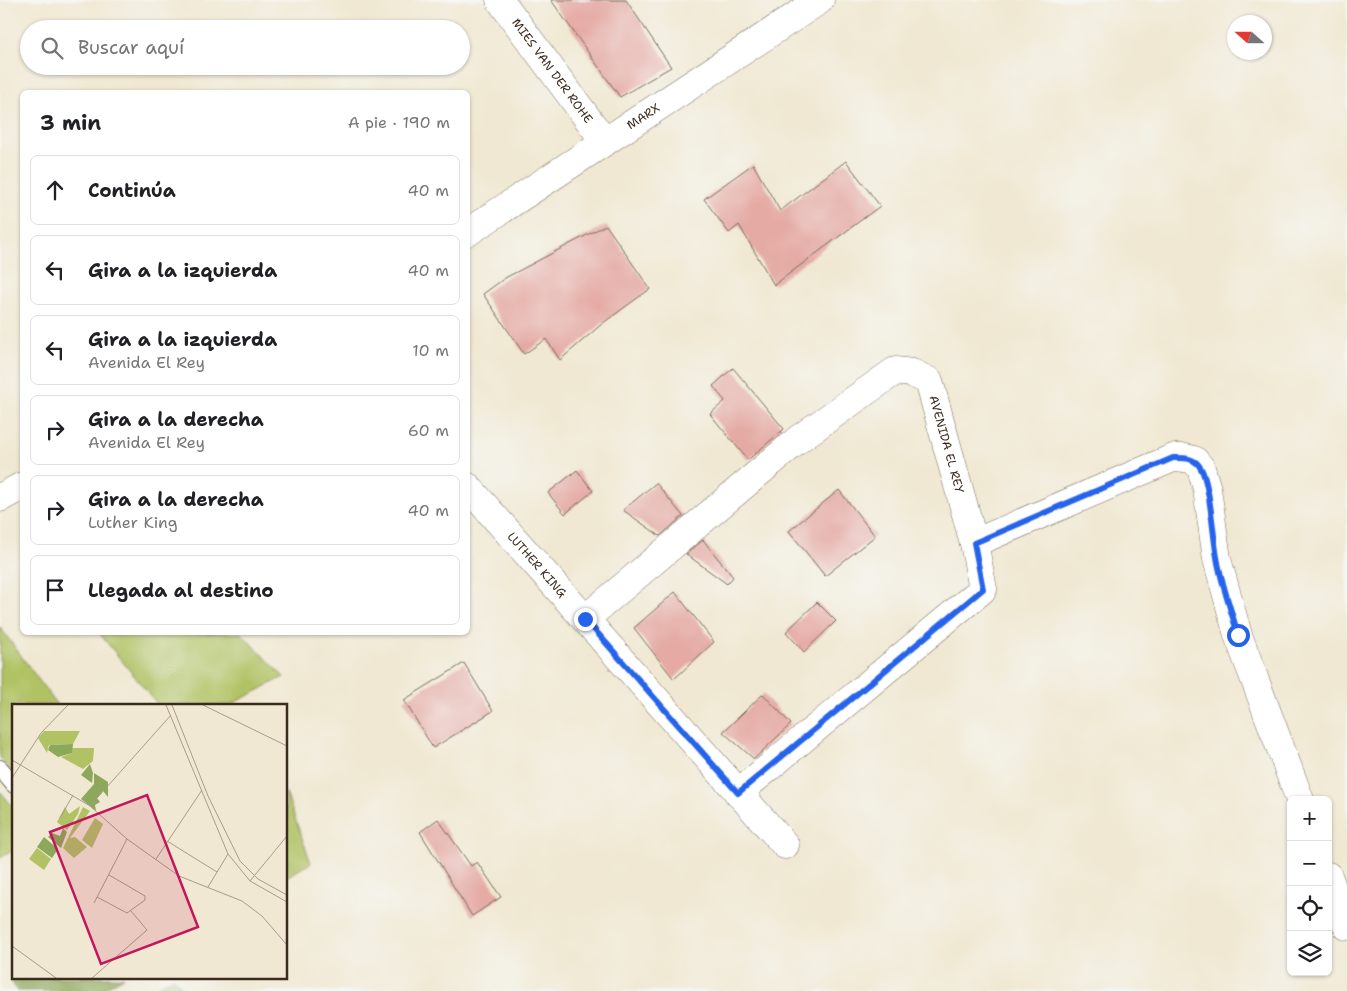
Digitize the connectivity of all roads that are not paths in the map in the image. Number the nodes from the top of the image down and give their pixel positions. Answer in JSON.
{"nodes":[{"id":1,"x":500,"y":0,"type":"edge"},
{"id":2,"x":820,"y":0,"type":"edge"},
{"id":3,"x":605,"y":142,"type":"junction"},
{"id":4,"x":470,"y":231,"type":"edge"},
{"id":5,"x":20,"y":487,"type":"edge"},
{"id":6,"x":470,"y":490,"type":"edge"},
{"id":7,"x":0,"y":498,"type":"edge"},
{"id":8,"x":974,"y":543,"type":"junction"},
{"id":9,"x":585,"y":619,"type":"junction"},
{"id":10,"x":0,"y":768,"type":"edge"},
{"id":11,"x":12,"y":783,"type":"edge"},
{"id":12,"x":738,"y":793,"type":"junction"},
{"id":13,"x":1298,"y":796,"type":"edge"},
{"id":14,"x":785,"y":844,"type":"dead end"},
{"id":15,"x":1332,"y":886,"type":"edge"},
{"id":16,"x":1347,"y":926,"type":"edge"}],
"edges":[{"from":1,"to":3,"type":"street","name":"MIES VAN DER ROHE"},
{"from":2,"to":3,"type":"street","name":"MARX"},
{"from":3,"to":4,"type":"street","name":"MARX"},
{"from":5,"to":7,"type":"street"},
{"from":6,"to":9,"type":"street","name":"LUTHER KING"},
{"from":8,"to":9,"type":"street","name":"AVENIDA EL REY"},
{"from":8,"to":12,"type":"street","name":"AVENIDA EL REY"},
{"from":8,"to":13,"type":"street"},
{"from":9,"to":12,"type":"street","name":"LUTHER KING"},
{"from":10,"to":11,"type":"lane"},
{"from":12,"to":14,"type":"street","name":"LUTHER KING"},
{"from":15,"to":16,"type":"street"}]}
